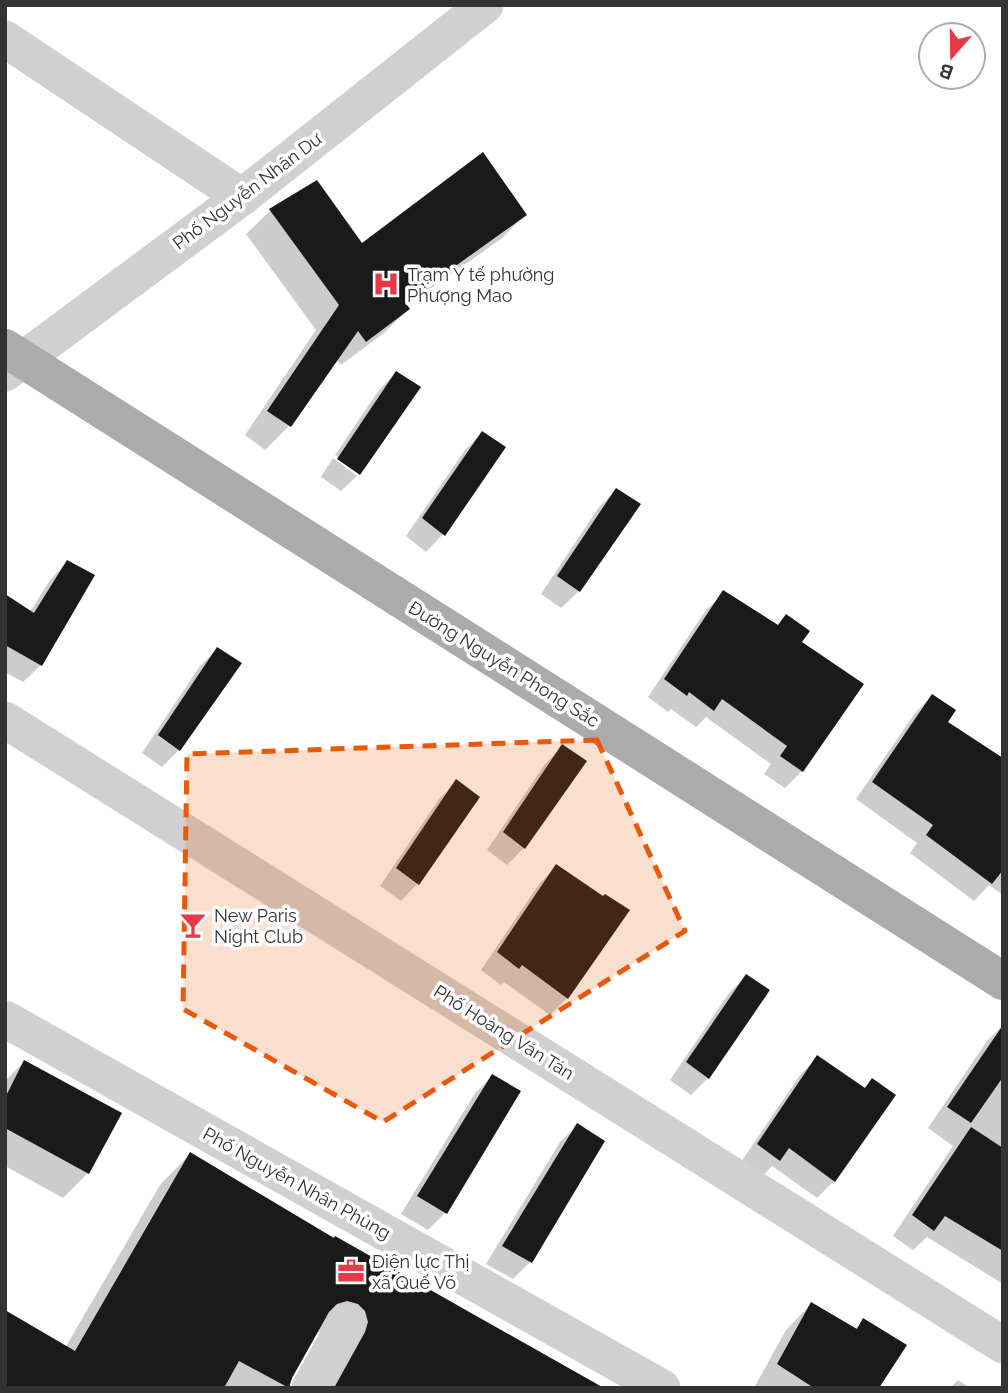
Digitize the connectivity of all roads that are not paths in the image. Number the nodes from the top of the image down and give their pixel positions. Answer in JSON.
{"nodes":[{"id":1,"x":485,"y":5,"type":"edge"},
{"id":2,"x":5,"y":39,"type":"edge"},
{"id":3,"x":242,"y":197,"type":"junction"},
{"id":4,"x":11,"y":360,"type":"edge"},
{"id":5,"x":5,"y":720,"type":"edge"},
{"id":6,"x":1003,"y":981,"type":"edge"},
{"id":7,"x":5,"y":1019,"type":"edge"},
{"id":8,"x":347,"y":1322,"type":"dead end"},
{"id":9,"x":1003,"y":1345,"type":"edge"},
{"id":10,"x":310,"y":1388,"type":"edge"},
{"id":11,"x":662,"y":1388,"type":"edge"}],
"edges":[{"from":1,"to":3,"type":"street","name":"Phố Nguyễn Nhân Dư"},
{"from":2,"to":3,"type":"street"},
{"from":3,"to":4,"type":"street","name":"Phố Nguyễn Nhân Dư"},
{"from":4,"to":6,"type":"main road","name":"Đường Nguyễn Phong Sắc"},
{"from":5,"to":9,"type":"street","name":"Phố Hoàng Văn Tán"},
{"from":7,"to":11,"type":"street","name":"Phố Nguyễn Nhân Phùng"},
{"from":8,"to":10,"type":"street"}]}
